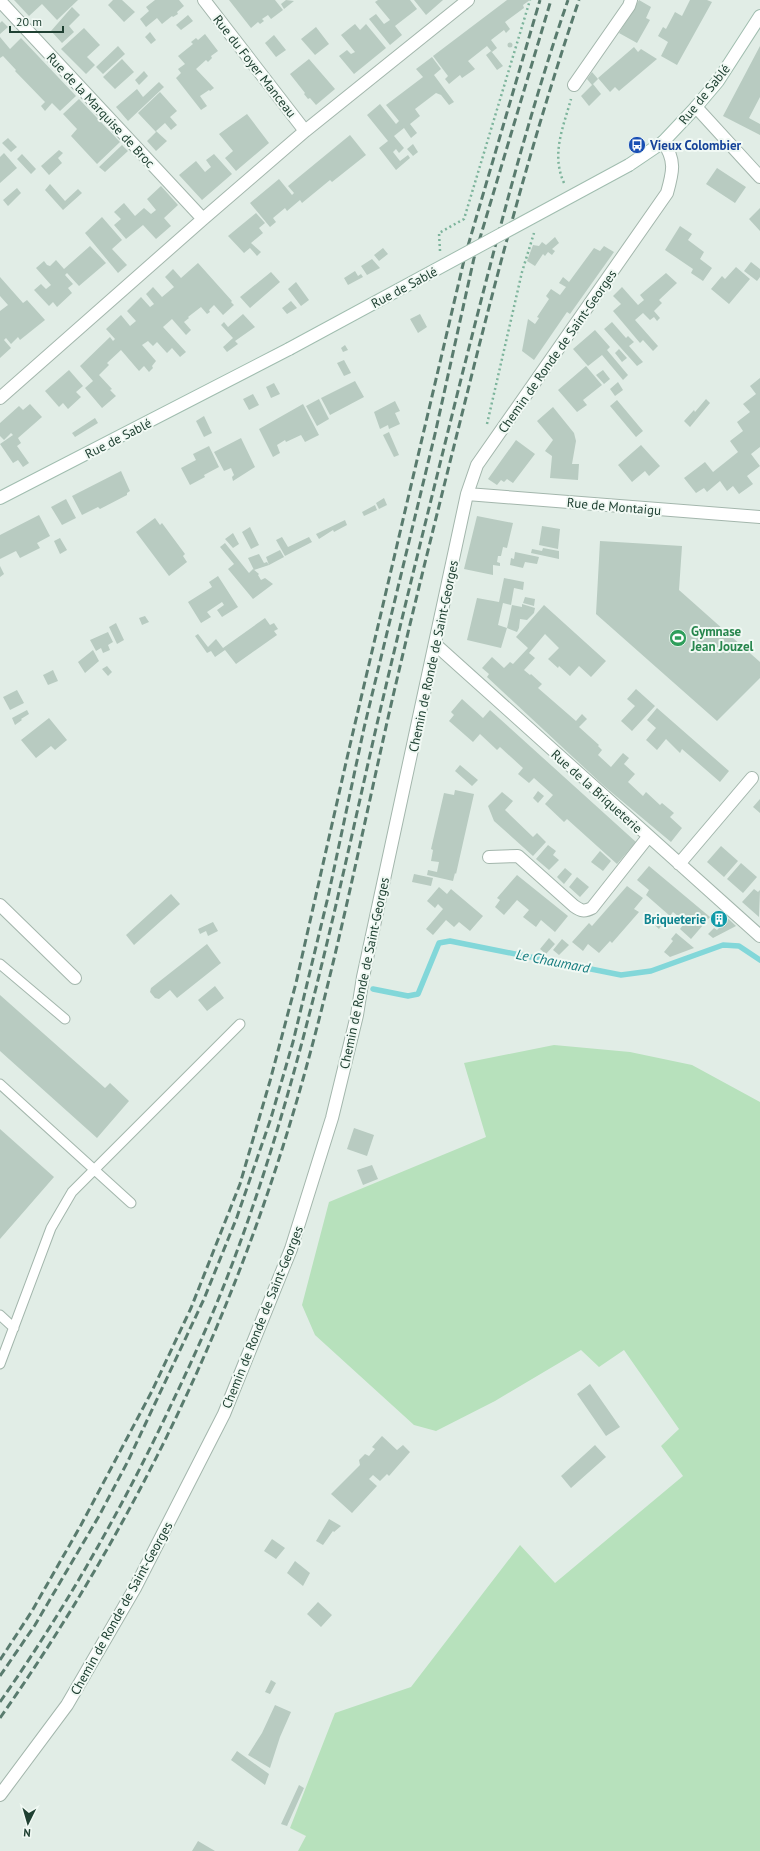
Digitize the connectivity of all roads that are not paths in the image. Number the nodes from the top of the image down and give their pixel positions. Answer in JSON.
{"nodes":[{"id":1,"x":204,"y":0,"type":"edge"},
{"id":2,"x":632,"y":0,"type":"edge"},
{"id":3,"x":0,"y":1,"type":"edge"},
{"id":4,"x":461,"y":2,"type":"edge"},
{"id":5,"x":759,"y":19,"type":"edge"},
{"id":6,"x":574,"y":85,"type":"road end"},
{"id":7,"x":696,"y":107,"type":"junction"},
{"id":8,"x":305,"y":131,"type":"junction"},
{"id":9,"x":663,"y":142,"type":"junction"},
{"id":10,"x":760,"y":177,"type":"edge"},
{"id":11,"x":203,"y":219,"type":"junction"},
{"id":12,"x":0,"y":398,"type":"edge"},
{"id":13,"x":467,"y":494,"type":"junction"},
{"id":14,"x":0,"y":498,"type":"edge"},
{"id":15,"x":760,"y":517,"type":"edge"},
{"id":16,"x":436,"y":645,"type":"junction"},
{"id":17,"x":752,"y":778,"type":"dead end"},
{"id":18,"x":648,"y":837,"type":"junction"},
{"id":19,"x":490,"y":857,"type":"dead end"},
{"id":20,"x":679,"y":864,"type":"junction"},
{"id":21,"x":0,"y":905,"type":"edge"},
{"id":22,"x":760,"y":936,"type":"edge"},
{"id":23,"x":0,"y":964,"type":"edge"},
{"id":24,"x":75,"y":978,"type":"dead end"},
{"id":25,"x":65,"y":1019,"type":"dead end"},
{"id":26,"x":240,"y":1024,"type":"dead end"},
{"id":27,"x":0,"y":1084,"type":"edge"},
{"id":28,"x":94,"y":1169,"type":"junction"},
{"id":29,"x":131,"y":1203,"type":"dead end"},
{"id":30,"x":0,"y":1315,"type":"edge"},
{"id":31,"x":14,"y":1328,"type":"junction"},
{"id":32,"x":0,"y":1364,"type":"edge"},
{"id":33,"x":0,"y":1795,"type":"edge"}],
"edges":[{"from":1,"to":8,"type":"street","name":"Rue du Foyer Manceau"},
{"from":2,"to":6,"type":"street"},
{"from":3,"to":11,"type":"street","name":"Rue de la Marquise de Broc"},
{"from":4,"to":8,"type":"street"},
{"from":5,"to":7,"type":"street","name":"Rue de Sablé"},
{"from":7,"to":9,"type":"street","name":"Rue de Sablé"},
{"from":7,"to":10,"type":"street"},
{"from":8,"to":11,"type":"street"},
{"from":9,"to":13,"type":"street","name":"Chemin de Ronde de Saint-Georges"},
{"from":9,"to":14,"type":"street","name":"Rue de Sablé","bridge":true},
{"from":11,"to":12,"type":"street"},
{"from":13,"to":15,"type":"street","name":"Rue de Montaigu"},
{"from":13,"to":16,"type":"street","name":"Chemin de Ronde de Saint-Georges"},
{"from":16,"to":18,"type":"street","name":"Rue de la Briqueterie"},
{"from":16,"to":33,"type":"street","name":"Chemin de Ronde de Saint-Georges"},
{"from":17,"to":20,"type":"street"},
{"from":18,"to":19,"type":"street"},
{"from":18,"to":20,"type":"street","name":"Rue de la Briqueterie"},
{"from":20,"to":22,"type":"street","name":"Rue de la Briqueterie"},
{"from":21,"to":24,"type":"street"},
{"from":23,"to":25,"type":"lane"},
{"from":26,"to":28,"type":"lane"},
{"from":27,"to":28,"type":"lane"},
{"from":28,"to":29,"type":"lane"},
{"from":28,"to":31,"type":"lane"},
{"from":30,"to":31,"type":"lane"},
{"from":31,"to":32,"type":"lane"}]}
